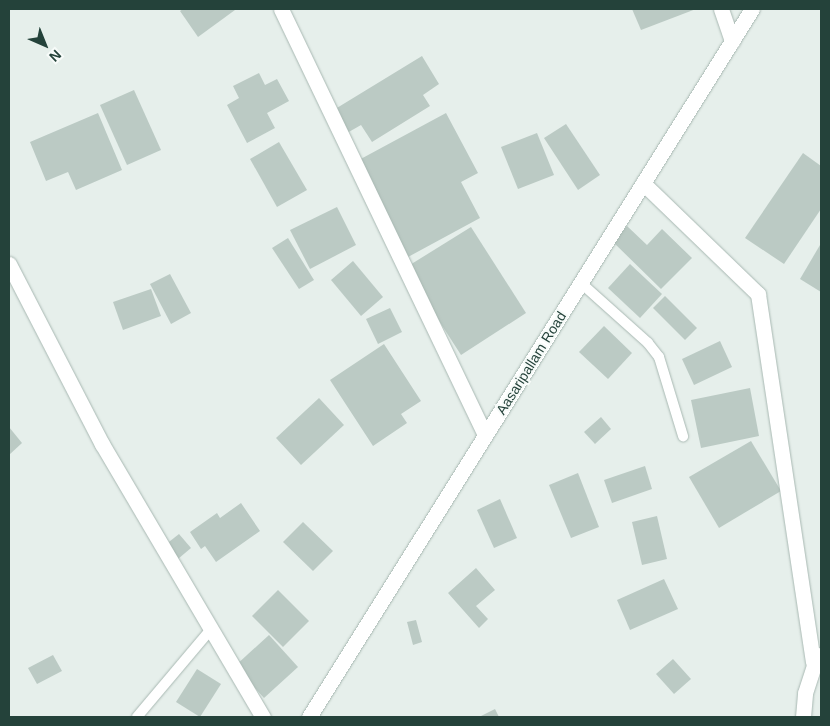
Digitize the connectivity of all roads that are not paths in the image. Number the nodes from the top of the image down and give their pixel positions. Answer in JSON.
{"nodes":[{"id":1,"x":281,"y":9,"type":"edge"},
{"id":2,"x":720,"y":9,"type":"edge"},
{"id":3,"x":752,"y":9,"type":"edge"},
{"id":4,"x":732,"y":41,"type":"junction"},
{"id":5,"x":643,"y":183,"type":"junction"},
{"id":6,"x":9,"y":264,"type":"edge"},
{"id":7,"x":581,"y":282,"type":"junction"},
{"id":8,"x":486,"y":435,"type":"junction"},
{"id":9,"x":683,"y":436,"type":"dead end"},
{"id":10,"x":211,"y":630,"type":"junction"},
{"id":11,"x":821,"y":647,"type":"edge"},
{"id":12,"x":813,"y":662,"type":"junction"},
{"id":13,"x":137,"y":717,"type":"edge"},
{"id":14,"x":263,"y":717,"type":"edge"},
{"id":15,"x":309,"y":717,"type":"edge"},
{"id":16,"x":803,"y":717,"type":"edge"}],
"edges":[{"from":1,"to":8,"type":"street"},
{"from":2,"to":4,"type":"street"},
{"from":3,"to":4,"type":"street","name":"Aasaripallam Road"},
{"from":4,"to":5,"type":"street","name":"Aasaripallam Road"},
{"from":5,"to":7,"type":"street","name":"Aasaripallam Road"},
{"from":5,"to":12,"type":"street"},
{"from":6,"to":10,"type":"street"},
{"from":7,"to":8,"type":"street","name":"Aasaripallam Road"},
{"from":7,"to":9,"type":"lane"},
{"from":8,"to":15,"type":"street","name":"Aasaripallam Road"},
{"from":10,"to":13,"type":"lane"},
{"from":10,"to":14,"type":"street"},
{"from":11,"to":12,"type":"street"},
{"from":12,"to":16,"type":"street"}]}
